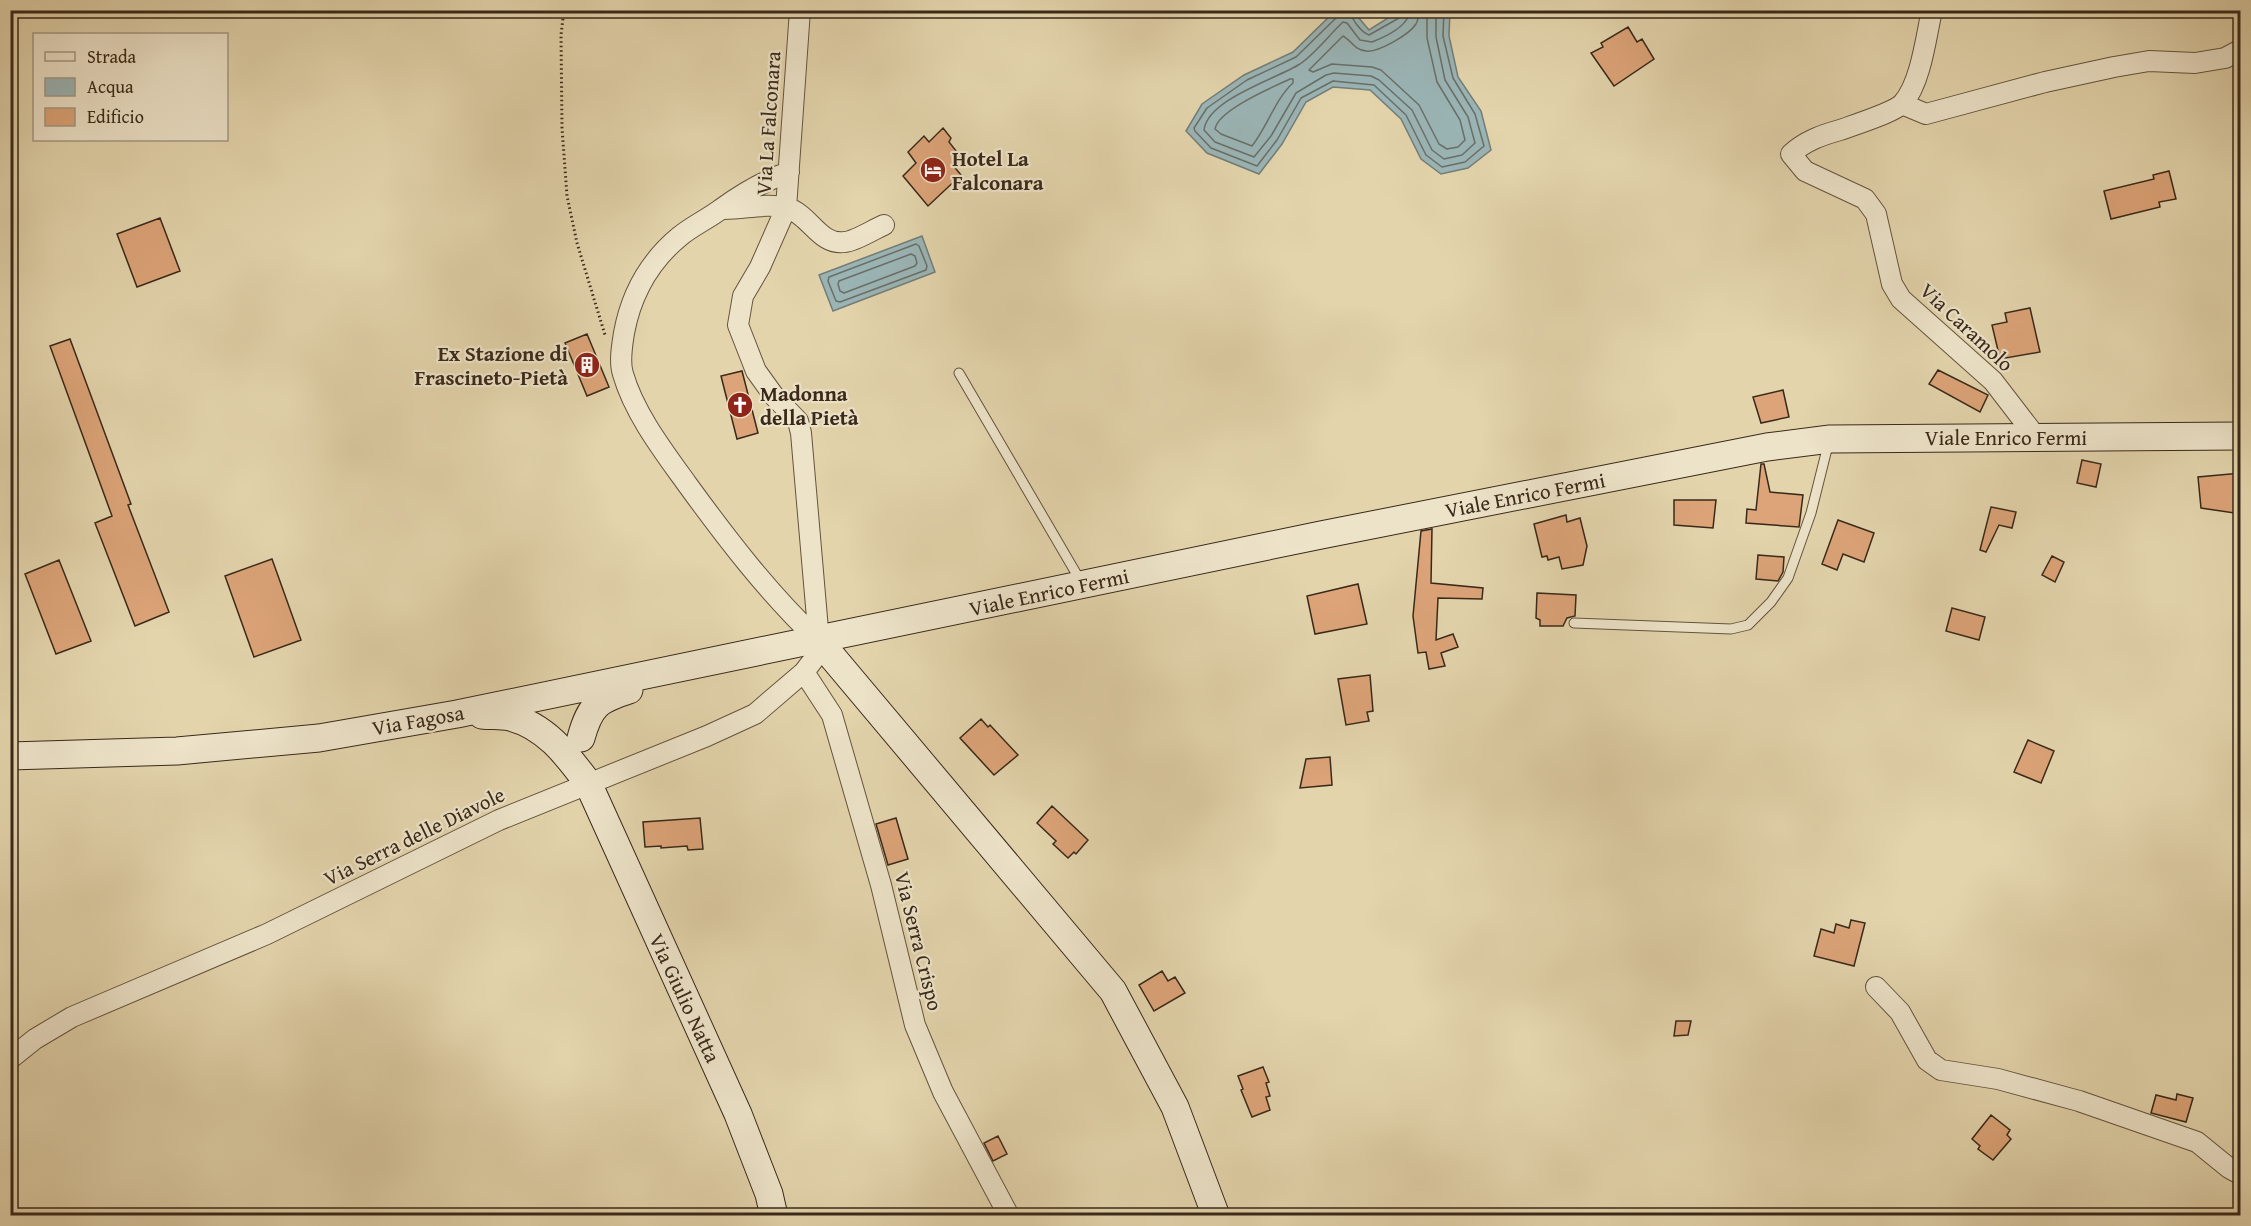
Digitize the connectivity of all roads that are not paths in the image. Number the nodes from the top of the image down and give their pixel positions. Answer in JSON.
{"nodes":[{"id":1,"x":800,"y":10,"type":"edge"},
{"id":2,"x":1932,"y":10,"type":"edge"},
{"id":3,"x":2241,"y":50,"type":"edge"},
{"id":4,"x":1902,"y":104,"type":"junction"},
{"id":5,"x":789,"y":172,"type":"junction"},
{"id":6,"x":786,"y":207,"type":"junction"},
{"id":7,"x":721,"y":209,"type":"junction"},
{"id":8,"x":884,"y":225,"type":"dead end"},
{"id":9,"x":959,"y":373,"type":"dead end"},
{"id":10,"x":2241,"y":436,"type":"edge"},
{"id":11,"x":2036,"y":437,"type":"junction"},
{"id":12,"x":1830,"y":439,"type":"junction"},
{"id":13,"x":1083,"y":585,"type":"junction"},
{"id":14,"x":1574,"y":623,"type":"dead end"},
{"id":15,"x":819,"y":641,"type":"junction"},
{"id":16,"x":804,"y":672,"type":"junction"},
{"id":17,"x":665,"y":673,"type":"junction"},
{"id":18,"x":553,"y":693,"type":"junction"},
{"id":19,"x":457,"y":714,"type":"junction"},
{"id":20,"x":570,"y":742,"type":"junction"},
{"id":21,"x":10,"y":756,"type":"edge"},
{"id":22,"x":588,"y":783,"type":"junction"},
{"id":23,"x":1876,"y":987,"type":"dead end"},
{"id":24,"x":10,"y":1059,"type":"edge"},
{"id":25,"x":2241,"y":1174,"type":"edge"},
{"id":26,"x":774,"y":1215,"type":"edge"},
{"id":27,"x":1009,"y":1215,"type":"edge"},
{"id":28,"x":1216,"y":1215,"type":"edge"}],
"edges":[{"from":1,"to":5,"type":"street","name":"Via La Falconara"},
{"from":2,"to":4,"type":"street"},
{"from":3,"to":4,"type":"street"},
{"from":4,"to":11,"type":"street","name":"Via Caramolo"},
{"from":5,"to":6,"type":"street","name":"Via La Falconara"},
{"from":5,"to":7,"type":"street"},
{"from":6,"to":7,"type":"street"},
{"from":6,"to":8,"type":"street"},
{"from":6,"to":15,"type":"street","name":"Via La Falconara"},
{"from":7,"to":15,"type":"street"},
{"from":9,"to":13,"type":"lane"},
{"from":10,"to":11,"type":"main road","name":"Viale Enrico Fermi"},
{"from":11,"to":12,"type":"main road","name":"Viale Enrico Fermi"},
{"from":12,"to":13,"type":"main road","name":"Viale Enrico Fermi"},
{"from":12,"to":14,"type":"lane"},
{"from":13,"to":15,"type":"main road","name":"Viale Enrico Fermi"},
{"from":15,"to":16,"type":"street","name":"Via Serra delle Diavole"},
{"from":15,"to":17,"type":"main road","name":"Via Fagosa"},
{"from":15,"to":28,"type":"main road"},
{"from":16,"to":22,"type":"street","name":"Via Serra delle Diavole"},
{"from":16,"to":27,"type":"street","name":"Via Serra Crispo"},
{"from":17,"to":18,"type":"main road","name":"Via Fagosa"},
{"from":17,"to":20,"type":"main road"},
{"from":18,"to":19,"type":"main road","name":"Via Fagosa"},
{"from":18,"to":20,"type":"main road"},
{"from":19,"to":20,"type":"main road"},
{"from":19,"to":21,"type":"main road","name":"Via Fagosa"},
{"from":20,"to":22,"type":"main road","name":"Via Giulio Natta"},
{"from":22,"to":24,"type":"street","name":"Via Serra delle Diavole"},
{"from":22,"to":26,"type":"main road","name":"Via Giulio Natta"},
{"from":23,"to":25,"type":"street"}]}
